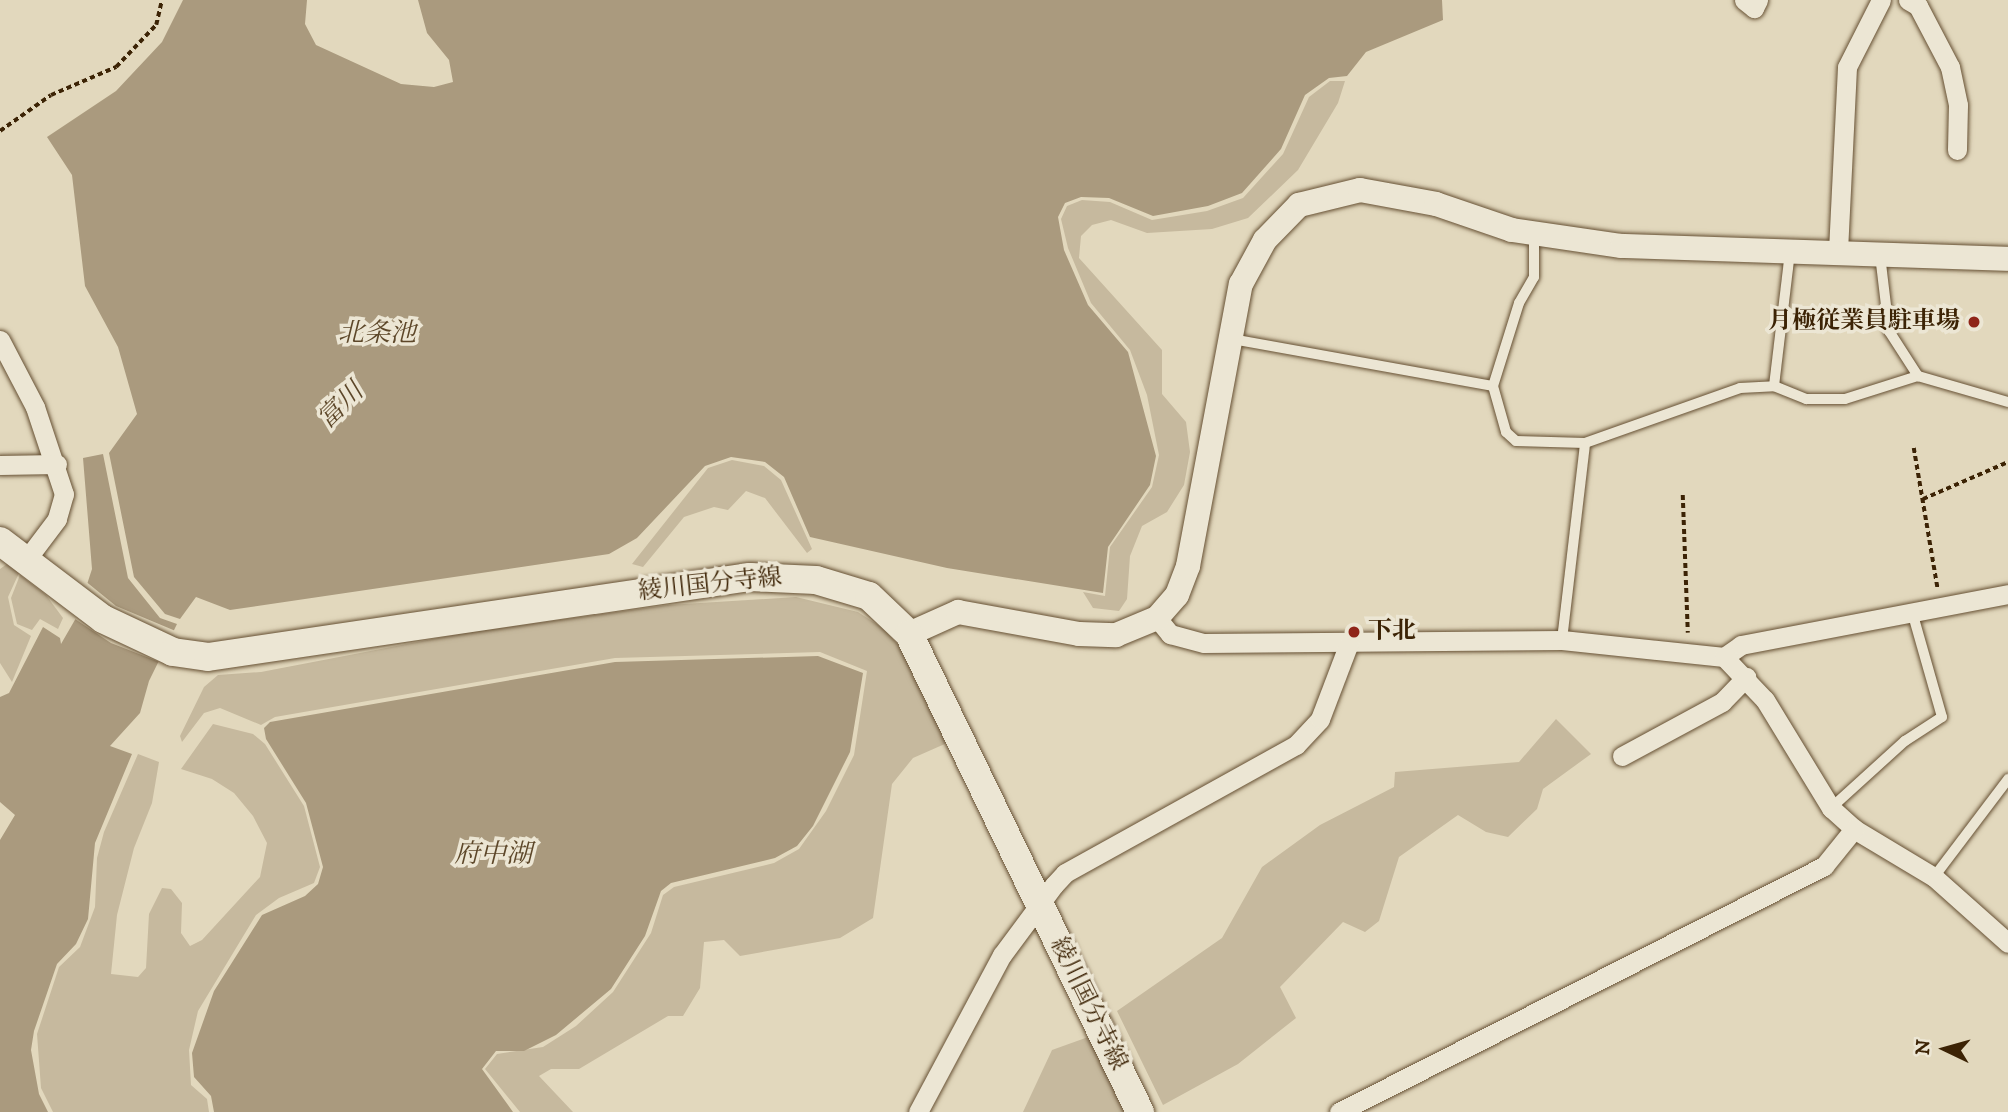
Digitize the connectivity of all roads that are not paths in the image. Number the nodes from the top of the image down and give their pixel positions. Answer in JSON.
{"nodes":[{"id":1,"x":1744,"y":0,"type":"edge"},
{"id":2,"x":1758,"y":0,"type":"edge"},
{"id":3,"x":1881,"y":0,"type":"edge"},
{"id":4,"x":1908,"y":0,"type":"edge"},
{"id":5,"x":1957,"y":150,"type":"dead end"},
{"id":6,"x":1534,"y":233,"type":"junction"},
{"id":7,"x":1790,"y":250,"type":"junction"},
{"id":8,"x":1838,"y":251,"type":"junction"},
{"id":9,"x":1880,"y":252,"type":"junction"},
{"id":10,"x":2008,"y":259,"type":"edge"},
{"id":11,"x":1229,"y":339,"type":"junction"},
{"id":12,"x":0,"y":340,"type":"edge"},
{"id":13,"x":1918,"y":376,"type":"junction"},
{"id":14,"x":1493,"y":386,"type":"junction"},
{"id":15,"x":1774,"y":386,"type":"junction"},
{"id":16,"x":2008,"y":402,"type":"edge"},
{"id":17,"x":1585,"y":443,"type":"junction"},
{"id":18,"x":57,"y":464,"type":"junction"},
{"id":19,"x":0,"y":465,"type":"edge"},
{"id":20,"x":0,"y":541,"type":"edge"},
{"id":21,"x":26,"y":560,"type":"junction"},
{"id":22,"x":2008,"y":594,"type":"edge"},
{"id":23,"x":1912,"y":611,"type":"junction"},
{"id":24,"x":1157,"y":618,"type":"junction"},
{"id":25,"x":909,"y":634,"type":"junction"},
{"id":26,"x":1562,"y":640,"type":"junction"},
{"id":27,"x":1349,"y":643,"type":"junction"},
{"id":28,"x":1724,"y":657,"type":"junction"},
{"id":29,"x":1746,"y":677,"type":"junction"},
{"id":30,"x":1622,"y":756,"type":"dead end"},
{"id":31,"x":2008,"y":779,"type":"edge"},
{"id":32,"x":1831,"y":808,"type":"junction"},
{"id":33,"x":1854,"y":829,"type":"junction"},
{"id":34,"x":1934,"y":877,"type":"junction"},
{"id":35,"x":1041,"y":905,"type":"junction"},
{"id":36,"x":2008,"y":943,"type":"edge"},
{"id":37,"x":918,"y":1112,"type":"edge"},
{"id":38,"x":1140,"y":1112,"type":"edge"},
{"id":39,"x":1339,"y":1112,"type":"edge"}],
"edges":[{"from":1,"to":2,"type":"street"},
{"from":3,"to":8,"type":"street"},
{"from":4,"to":5,"type":"street"},
{"from":6,"to":7,"type":"street"},
{"from":6,"to":11,"type":"street"},
{"from":6,"to":14,"type":"lane"},
{"from":7,"to":8,"type":"street"},
{"from":7,"to":15,"type":"lane"},
{"from":8,"to":9,"type":"street"},
{"from":9,"to":10,"type":"street"},
{"from":9,"to":13,"type":"lane"},
{"from":11,"to":14,"type":"lane"},
{"from":11,"to":24,"type":"street"},
{"from":12,"to":18,"type":"street"},
{"from":13,"to":15,"type":"lane"},
{"from":13,"to":16,"type":"lane"},
{"from":14,"to":17,"type":"lane"},
{"from":15,"to":17,"type":"lane"},
{"from":17,"to":26,"type":"lane"},
{"from":18,"to":19,"type":"street"},
{"from":18,"to":21,"type":"street"},
{"from":20,"to":21,"type":"main road","name":"綾川国分寺線"},
{"from":21,"to":25,"type":"main road","name":"綾川国分寺線"},
{"from":22,"to":23,"type":"street"},
{"from":23,"to":28,"type":"street"},
{"from":23,"to":32,"type":"lane"},
{"from":24,"to":25,"type":"street"},
{"from":24,"to":27,"type":"street"},
{"from":25,"to":35,"type":"main road","name":"綾川国分寺線"},
{"from":26,"to":27,"type":"street"},
{"from":26,"to":28,"type":"street"},
{"from":27,"to":35,"type":"street"},
{"from":28,"to":29,"type":"street"},
{"from":29,"to":30,"type":"street"},
{"from":29,"to":32,"type":"street"},
{"from":31,"to":34,"type":"lane"},
{"from":32,"to":33,"type":"street"},
{"from":33,"to":34,"type":"street"},
{"from":33,"to":39,"type":"street"},
{"from":34,"to":36,"type":"street"},
{"from":35,"to":37,"type":"street"},
{"from":35,"to":38,"type":"main road","name":"綾川国分寺線"}]}
